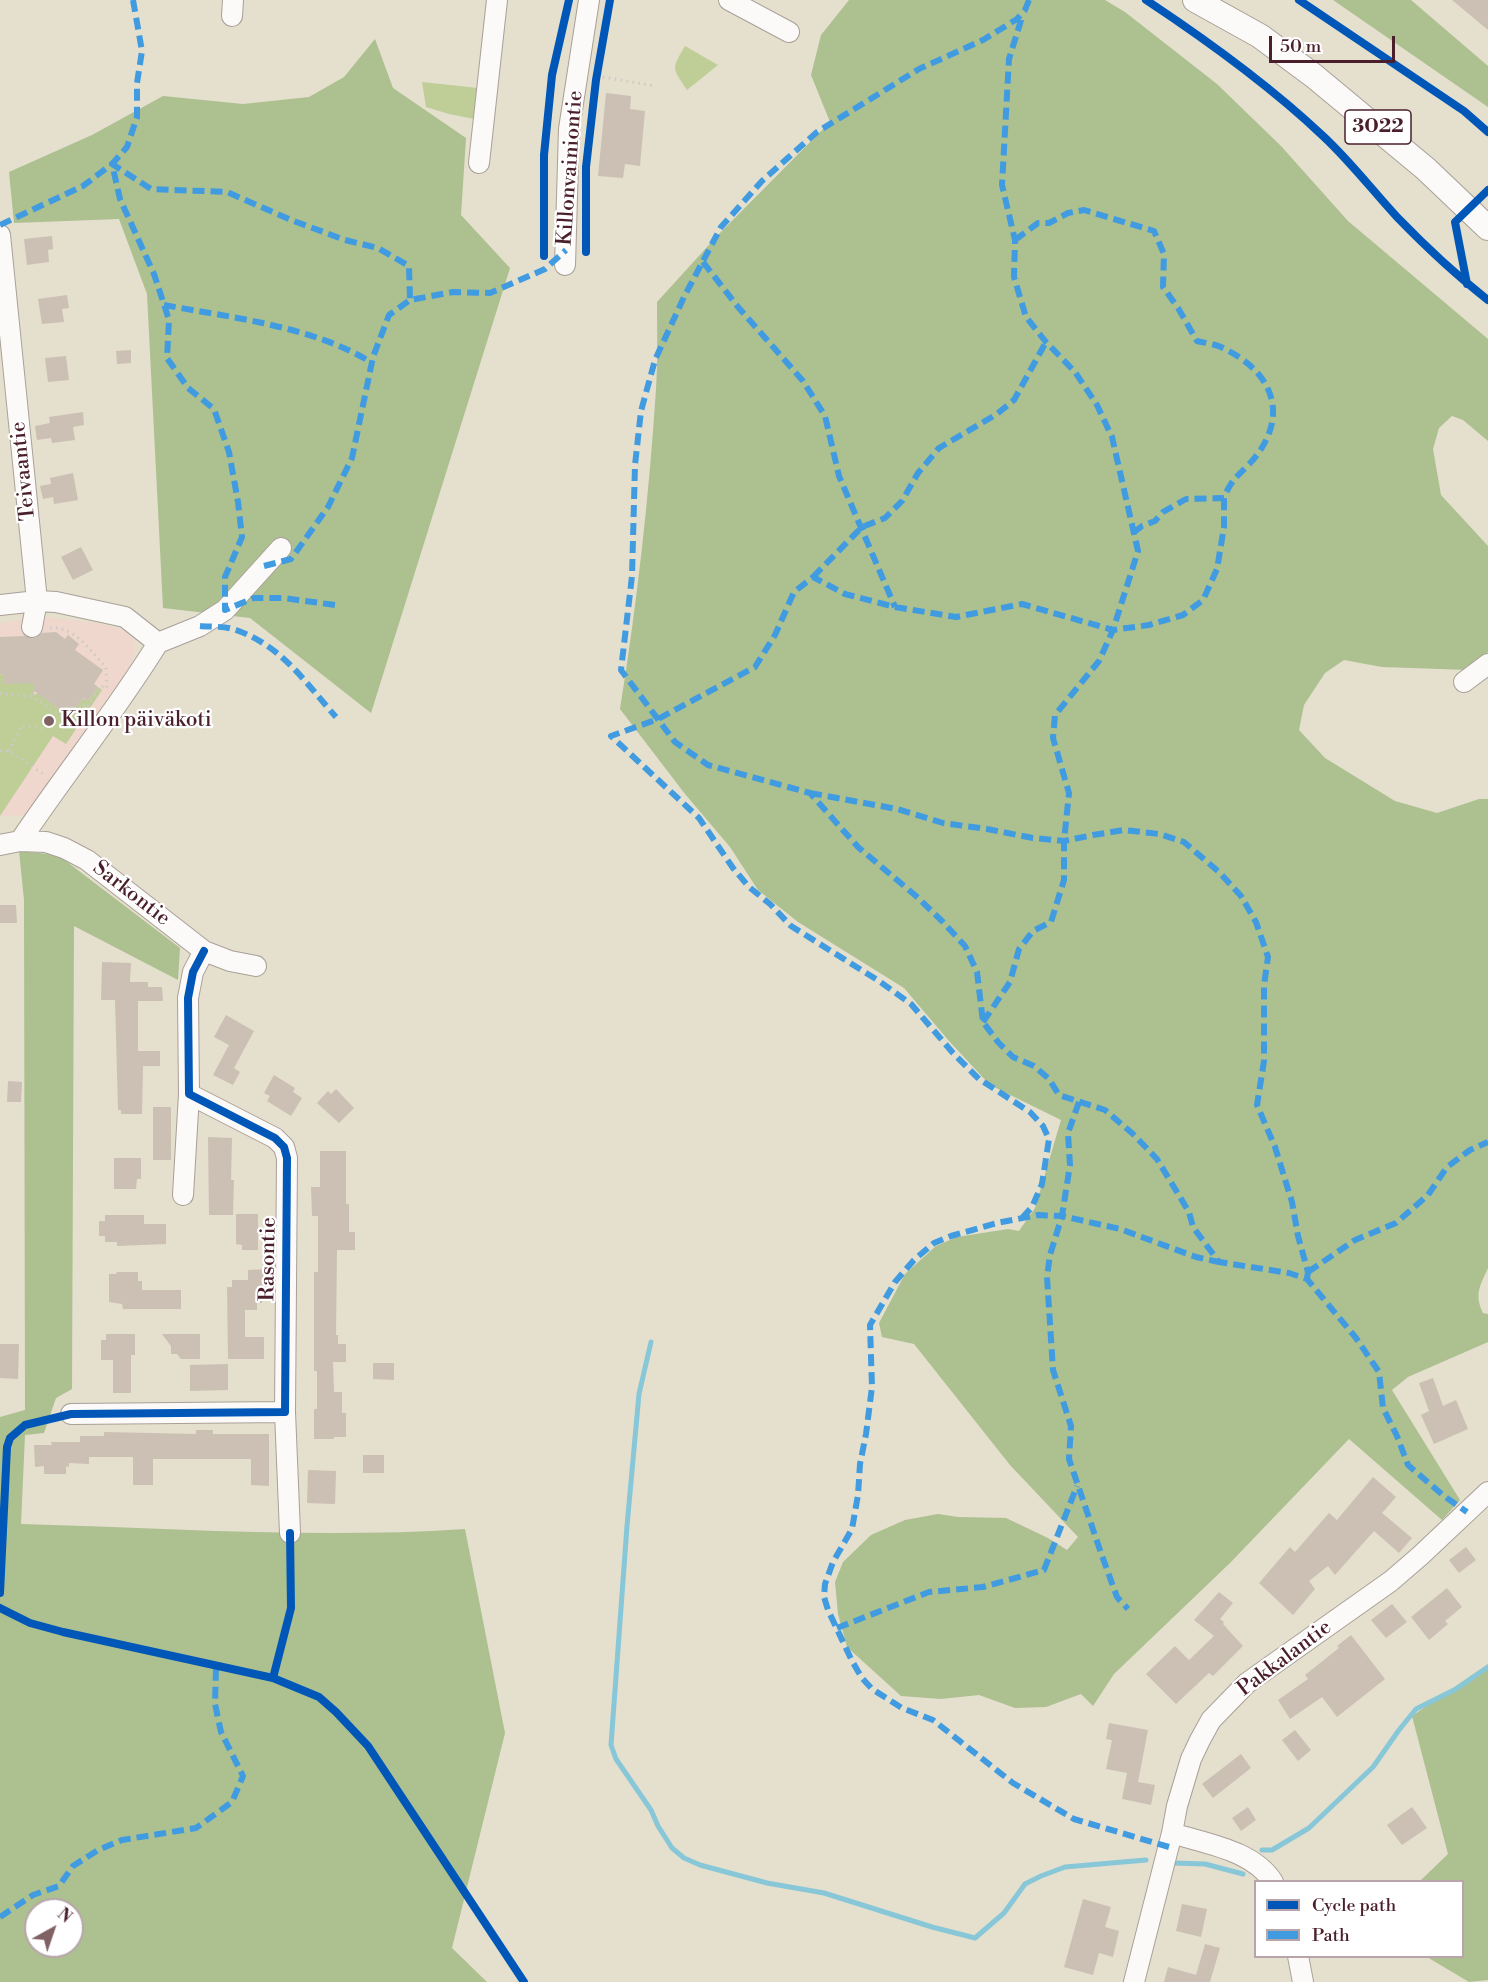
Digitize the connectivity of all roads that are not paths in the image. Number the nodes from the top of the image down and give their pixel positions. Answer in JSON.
{"nodes":[{"id":1,"x":497,"y":0,"type":"edge"},
{"id":2,"x":589,"y":0,"type":"edge"},
{"id":3,"x":729,"y":0,"type":"edge"},
{"id":4,"x":1195,"y":0,"type":"edge"},
{"id":5,"x":1228,"y":0,"type":"edge"},
{"id":6,"x":789,"y":32,"type":"dead end"},
{"id":7,"x":1260,"y":36,"type":"junction"},
{"id":8,"x":479,"y":163,"type":"dead end"},
{"id":9,"x":1488,"y":228,"type":"edge"},
{"id":10,"x":0,"y":235,"type":"edge"},
{"id":11,"x":565,"y":265,"type":"dead end"},
{"id":12,"x":281,"y":548,"type":"dead end"},
{"id":13,"x":37,"y":601,"type":"junction"},
{"id":14,"x":0,"y":604,"type":"edge"},
{"id":15,"x":32,"y":627,"type":"road end"},
{"id":16,"x":159,"y":643,"type":"junction"},
{"id":17,"x":1488,"y":664,"type":"edge"},
{"id":18,"x":1464,"y":682,"type":"dead end"},
{"id":19,"x":20,"y":841,"type":"junction"},
{"id":20,"x":0,"y":845,"type":"edge"},
{"id":21,"x":204,"y":951,"type":"junction"},
{"id":22,"x":256,"y":966,"type":"dead end"},
{"id":23,"x":189,"y":1094,"type":"junction"},
{"id":24,"x":183,"y":1195,"type":"dead end"},
{"id":25,"x":285,"y":1412,"type":"junction"},
{"id":26,"x":71,"y":1414,"type":"dead end"},
{"id":27,"x":1488,"y":1492,"type":"edge"},
{"id":28,"x":290,"y":1533,"type":"dead end"},
{"id":29,"x":1172,"y":1833,"type":"junction"},
{"id":30,"x":1272,"y":1880,"type":"edge"},
{"id":31,"x":1298,"y":1958,"type":"edge"},
{"id":32,"x":1134,"y":1982,"type":"edge"},
{"id":33,"x":1303,"y":1982,"type":"edge"}],
"edges":[{"from":1,"to":8,"type":"street"},
{"from":2,"to":11,"type":"street","name":"Killonvainiontie"},
{"from":3,"to":6,"type":"street"},
{"from":4,"to":7,"type":"main road","number":"3022"},
{"from":5,"to":7,"type":"main road","number":"3022"},
{"from":7,"to":9,"type":"main road","number":"3022"},
{"from":10,"to":13,"type":"street","name":"Teivaantie"},
{"from":12,"to":16,"type":"street"},
{"from":13,"to":14,"type":"street"},
{"from":13,"to":15,"type":"street","name":"Teivaantie"},
{"from":13,"to":16,"type":"street"},
{"from":16,"to":19,"type":"street"},
{"from":17,"to":18,"type":"street"},
{"from":19,"to":20,"type":"street","name":"Sarkontie"},
{"from":19,"to":21,"type":"street","name":"Sarkontie"},
{"from":21,"to":22,"type":"street","name":"Sarkontie"},
{"from":21,"to":23,"type":"street"},
{"from":23,"to":24,"type":"street"},
{"from":23,"to":25,"type":"street","name":"Rasontie"},
{"from":25,"to":26,"type":"street"},
{"from":25,"to":28,"type":"street","name":"Rasontie"},
{"from":27,"to":29,"type":"street","name":"Pakkalantie"},
{"from":29,"to":30,"type":"street"},
{"from":29,"to":32,"type":"street","name":"Pakkalantie"},
{"from":31,"to":33,"type":"street"}]}
